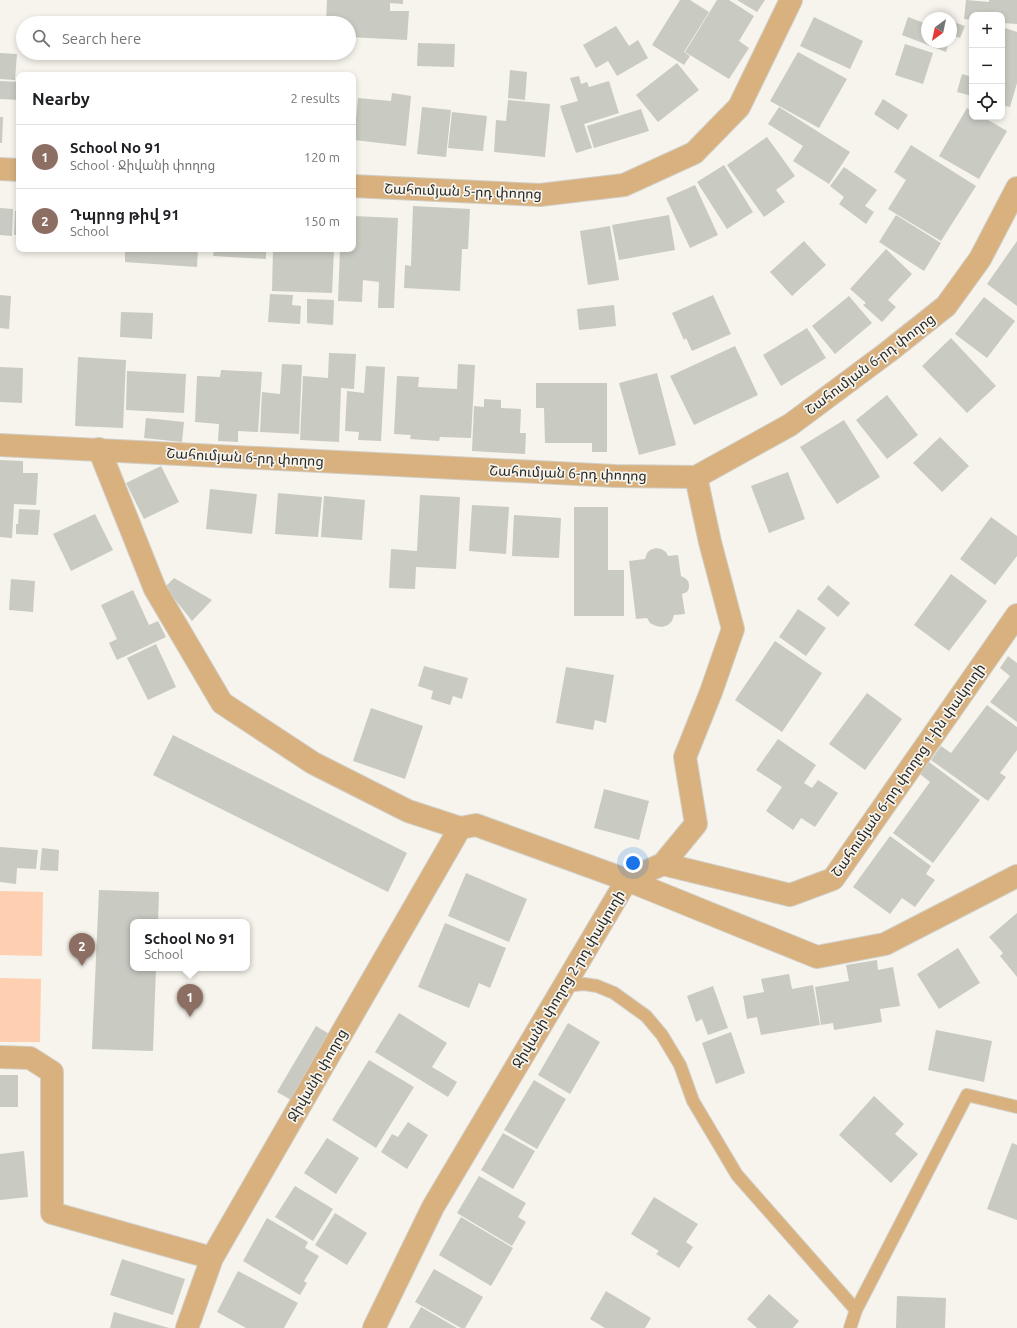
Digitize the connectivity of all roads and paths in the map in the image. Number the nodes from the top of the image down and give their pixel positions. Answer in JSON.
{"nodes":[{"id":1,"x":791,"y":0,"type":"edge"},
{"id":2,"x":0,"y":169,"type":"edge"},
{"id":3,"x":16,"y":170,"type":"edge"},
{"id":4,"x":356,"y":186,"type":"edge"},
{"id":5,"x":1017,"y":188,"type":"edge"},
{"id":6,"x":0,"y":445,"type":"edge"},
{"id":7,"x":99,"y":449,"type":"junction"},
{"id":8,"x":696,"y":477,"type":"junction"},
{"id":9,"x":1017,"y":615,"type":"edge"},
{"id":10,"x":460,"y":828,"type":"junction"},
{"id":11,"x":662,"y":864,"type":"junction"},
{"id":12,"x":1017,"y":876,"type":"edge"},
{"id":13,"x":627,"y":880,"type":"junction"},
{"id":14,"x":564,"y":986,"type":"junction"},
{"id":15,"x":0,"y":1057,"type":"edge"},
{"id":16,"x":1017,"y":1107,"type":"edge"},
{"id":17,"x":212,"y":1258,"type":"junction"},
{"id":18,"x":856,"y":1310,"type":"junction"},
{"id":19,"x":187,"y":1328,"type":"edge"},
{"id":20,"x":374,"y":1328,"type":"edge"},
{"id":21,"x":850,"y":1328,"type":"edge"}],
"edges":[{"from":1,"to":4,"type":"street","name":"Շահումյան 5-րդ փողոց"},
{"from":2,"to":3,"type":"street"},
{"from":5,"to":8,"type":"street","name":"Շահումյան 6-րդ փողոց"},
{"from":6,"to":7,"type":"street","name":"Շահումյան 6-րդ փողոց"},
{"from":7,"to":8,"type":"street","name":"Շահումյան 6-րդ փողոց"},
{"from":7,"to":10,"type":"street"},
{"from":8,"to":11,"type":"street","name":"Ջիվանի փողոց 2-րդ փակուղի"},
{"from":9,"to":11,"type":"street","name":"Շահումյան 6-րդ փողոց 1-ին փակուղի"},
{"from":10,"to":13,"type":"street"},
{"from":10,"to":17,"type":"street","name":"Ջիվանի փողոց"},
{"from":11,"to":13,"type":"street","name":"Ջիվանի փողոց 2-րդ փակուղի"},
{"from":12,"to":13,"type":"street"},
{"from":13,"to":14,"type":"street","name":"Ջիվանի փողոց 2-րդ փակուղի"},
{"from":14,"to":18,"type":"lane"},
{"from":14,"to":20,"type":"street","name":"Ջիվանի փողոց 2-րդ փակուղի"},
{"from":15,"to":17,"type":"street"},
{"from":16,"to":18,"type":"lane"},
{"from":17,"to":19,"type":"street","name":"Ջիվանի փողոց"},
{"from":18,"to":21,"type":"lane"}]}
